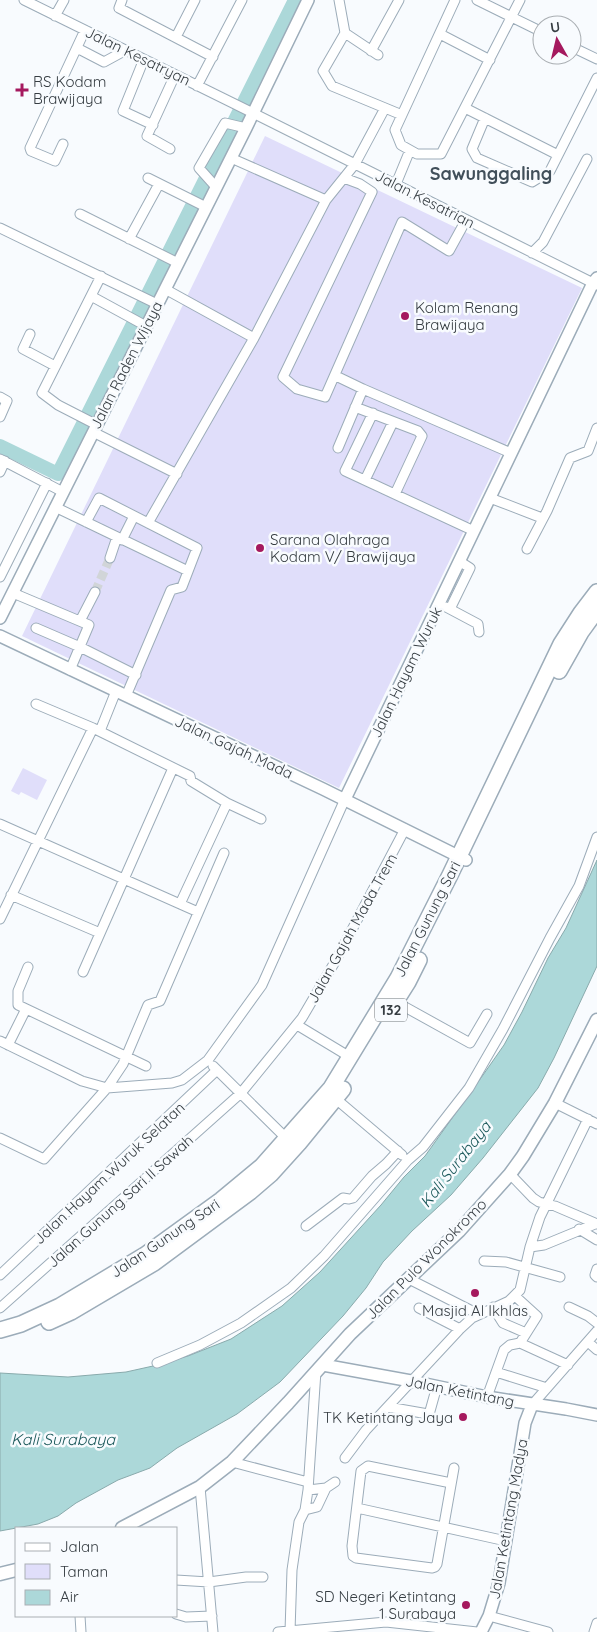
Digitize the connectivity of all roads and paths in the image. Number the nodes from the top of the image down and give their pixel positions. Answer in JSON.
{"nodes":[{"id":1,"x":24,"y":0,"type":"edge"},
{"id":2,"x":64,"y":0,"type":"edge"},
{"id":3,"x":122,"y":0,"type":"edge"},
{"id":4,"x":195,"y":0,"type":"edge"},
{"id":5,"x":242,"y":0,"type":"edge"},
{"id":6,"x":308,"y":0,"type":"edge"},
{"id":7,"x":338,"y":0,"type":"edge"},
{"id":8,"x":398,"y":0,"type":"edge"},
{"id":9,"x":455,"y":0,"type":"edge"},
{"id":10,"x":477,"y":0,"type":"edge"},
{"id":11,"x":520,"y":0,"type":"edge"},
{"id":12,"x":55,"y":16,"type":"junction"},
{"id":13,"x":512,"y":16,"type":"junction"},
{"id":14,"x":532,"y":27,"type":"edge"},
{"id":15,"x":85,"y":30,"type":"junction"},
{"id":16,"x":345,"y":33,"type":"junction"},
{"id":17,"x":440,"y":34,"type":"junction"},
{"id":18,"x":176,"y":38,"type":"junction"},
{"id":19,"x":77,"y":48,"type":"junction"},
{"id":20,"x":126,"y":50,"type":"junction"},
{"id":21,"x":582,"y":51,"type":"edge"},
{"id":22,"x":213,"y":57,"type":"junction"},
{"id":23,"x":144,"y":59,"type":"junction"},
{"id":24,"x":597,"y":59,"type":"edge"},
{"id":25,"x":490,"y":60,"type":"junction"},
{"id":26,"x":175,"y":74,"type":"junction"},
{"id":27,"x":597,"y":78,"type":"edge"},
{"id":28,"x":197,"y":86,"type":"junction"},
{"id":29,"x":385,"y":108,"type":"junction"},
{"id":30,"x":465,"y":108,"type":"junction"},
{"id":31,"x":248,"y":111,"type":"junction"},
{"id":32,"x":402,"y":115,"type":"junction"},
{"id":33,"x":486,"y":118,"type":"junction"},
{"id":34,"x":152,"y":125,"type":"junction"},
{"id":35,"x":237,"y":126,"type":"junction"},
{"id":36,"x":63,"y":144,"type":"dead end"},
{"id":37,"x":170,"y":149,"type":"dead end"},
{"id":38,"x":410,"y":150,"type":"junction"},
{"id":39,"x":558,"y":155,"type":"junction"},
{"id":40,"x":231,"y":158,"type":"junction"},
{"id":41,"x":587,"y":159,"type":"dead end"},
{"id":42,"x":355,"y":164,"type":"junction"},
{"id":43,"x":148,"y":178,"type":"dead end"},
{"id":44,"x":344,"y":178,"type":"junction"},
{"id":45,"x":211,"y":182,"type":"junction"},
{"id":46,"x":159,"y":184,"type":"junction"},
{"id":47,"x":396,"y":184,"type":"junction"},
{"id":48,"x":326,"y":200,"type":"junction"},
{"id":49,"x":202,"y":206,"type":"junction"},
{"id":50,"x":80,"y":214,"type":"dead end"},
{"id":51,"x":466,"y":220,"type":"junction"},
{"id":52,"x":0,"y":228,"type":"edge"},
{"id":53,"x":129,"y":239,"type":"junction"},
{"id":54,"x":532,"y":253,"type":"junction"},
{"id":55,"x":174,"y":261,"type":"junction"},
{"id":56,"x":101,"y":276,"type":"junction"},
{"id":57,"x":596,"y":282,"type":"edge"},
{"id":58,"x":165,"y":289,"type":"junction"},
{"id":59,"x":91,"y":296,"type":"junction"},
{"id":60,"x":154,"y":303,"type":"junction"},
{"id":61,"x":143,"y":325,"type":"junction"},
{"id":62,"x":30,"y":334,"type":"dead end"},
{"id":63,"x":254,"y":338,"type":"junction"},
{"id":64,"x":55,"y":366,"type":"junction"},
{"id":65,"x":336,"y":376,"type":"junction"},
{"id":66,"x":363,"y":389,"type":"junction"},
{"id":67,"x":0,"y":397,"type":"edge"},
{"id":68,"x":355,"y":408,"type":"junction"},
{"id":69,"x":373,"y":413,"type":"junction"},
{"id":70,"x":0,"y":417,"type":"edge"},
{"id":71,"x":393,"y":422,"type":"junction"},
{"id":72,"x":94,"y":427,"type":"junction"},
{"id":73,"x":596,"y":431,"type":"edge"},
{"id":74,"x":338,"y":448,"type":"dead end"},
{"id":75,"x":511,"y":453,"type":"junction"},
{"id":76,"x":2,"y":460,"type":"edge"},
{"id":77,"x":0,"y":472,"type":"edge"},
{"id":78,"x":176,"y":474,"type":"junction"},
{"id":79,"x":365,"y":480,"type":"junction"},
{"id":80,"x":47,"y":483,"type":"junction"},
{"id":81,"x":63,"y":492,"type":"junction"},
{"id":82,"x":395,"y":494,"type":"junction"},
{"id":83,"x":490,"y":498,"type":"junction"},
{"id":84,"x":55,"y":508,"type":"junction"},
{"id":85,"x":134,"y":516,"type":"junction"},
{"id":86,"x":542,"y":518,"type":"junction"},
{"id":87,"x":86,"y":522,"type":"junction"},
{"id":88,"x":148,"y":523,"type":"junction"},
{"id":89,"x":474,"y":531,"type":"junction"},
{"id":90,"x":120,"y":538,"type":"junction"},
{"id":91,"x":527,"y":550,"type":"dead end"},
{"id":92,"x":110,"y":558,"type":"tunnel mouth"},
{"id":93,"x":459,"y":561,"type":"junction"},
{"id":94,"x":188,"y":571,"type":"junction"},
{"id":95,"x":0,"y":577,"type":"edge"},
{"id":96,"x":95,"y":592,"type":"tunnel mouth"},
{"id":97,"x":597,"y":592,"type":"edge"},
{"id":98,"x":13,"y":593,"type":"junction"},
{"id":99,"x":439,"y":603,"type":"junction"},
{"id":100,"x":450,"y":609,"type":"junction"},
{"id":101,"x":597,"y":610,"type":"edge"},
{"id":102,"x":0,"y":618,"type":"edge"},
{"id":103,"x":80,"y":621,"type":"junction"},
{"id":104,"x":36,"y":628,"type":"dead end"},
{"id":105,"x":478,"y":632,"type":"dead end"},
{"id":106,"x":0,"y":636,"type":"edge"},
{"id":107,"x":80,"y":646,"type":"junction"},
{"id":108,"x":70,"y":670,"type":"junction"},
{"id":109,"x":554,"y":670,"type":"junction"},
{"id":110,"x":136,"y":675,"type":"junction"},
{"id":111,"x":121,"y":694,"type":"junction"},
{"id":112,"x":36,"y":704,"type":"dead end"},
{"id":113,"x":97,"y":729,"type":"junction"},
{"id":114,"x":173,"y":768,"type":"junction"},
{"id":115,"x":345,"y":799,"type":"junction"},
{"id":116,"x":227,"y":803,"type":"junction"},
{"id":117,"x":261,"y":818,"type":"dead end"},
{"id":118,"x":0,"y":824,"type":"edge"},
{"id":119,"x":405,"y":829,"type":"junction"},
{"id":120,"x":597,"y":838,"type":"edge"},
{"id":121,"x":38,"y":842,"type":"junction"},
{"id":122,"x":224,"y":853,"type":"dead end"},
{"id":123,"x":463,"y":858,"type":"junction"},
{"id":124,"x":124,"y":880,"type":"junction"},
{"id":125,"x":12,"y":895,"type":"junction"},
{"id":126,"x":180,"y":904,"type":"junction"},
{"id":127,"x":198,"y":912,"type":"junction"},
{"id":128,"x":0,"y":919,"type":"edge"},
{"id":129,"x":100,"y":933,"type":"junction"},
{"id":130,"x":28,"y":967,"type":"dead end"},
{"id":131,"x":83,"y":972,"type":"dead end"},
{"id":132,"x":396,"y":1002,"type":"junction"},
{"id":133,"x":26,"y":1009,"type":"junction"},
{"id":134,"x":487,"y":1014,"type":"dead end"},
{"id":135,"x":597,"y":1020,"type":"edge"},
{"id":136,"x":297,"y":1025,"type":"junction"},
{"id":137,"x":4,"y":1043,"type":"edge"},
{"id":138,"x":127,"y":1056,"type":"junction"},
{"id":139,"x":350,"y":1057,"type":"junction"},
{"id":140,"x":208,"y":1060,"type":"junction"},
{"id":141,"x":146,"y":1066,"type":"dead end"},
{"id":142,"x":217,"y":1070,"type":"junction"},
{"id":143,"x":107,"y":1088,"type":"junction"},
{"id":144,"x":240,"y":1093,"type":"junction"},
{"id":145,"x":336,"y":1099,"type":"junction"},
{"id":146,"x":555,"y":1102,"type":"junction"},
{"id":147,"x":588,"y":1119,"type":"junction"},
{"id":148,"x":597,"y":1124,"type":"edge"},
{"id":149,"x":0,"y":1138,"type":"edge"},
{"id":150,"x":291,"y":1143,"type":"junction"},
{"id":151,"x":398,"y":1152,"type":"junction"},
{"id":152,"x":408,"y":1160,"type":"junction"},
{"id":153,"x":510,"y":1174,"type":"junction"},
{"id":154,"x":546,"y":1204,"type":"junction"},
{"id":155,"x":596,"y":1224,"type":"edge"},
{"id":156,"x":306,"y":1226,"type":"dead end"},
{"id":157,"x":579,"y":1229,"type":"junction"},
{"id":158,"x":597,"y":1240,"type":"edge"},
{"id":159,"x":530,"y":1247,"type":"junction"},
{"id":160,"x":484,"y":1261,"type":"dead end"},
{"id":161,"x":526,"y":1267,"type":"junction"},
{"id":162,"x":597,"y":1269,"type":"edge"},
{"id":163,"x":0,"y":1275,"type":"edge"},
{"id":164,"x":560,"y":1277,"type":"dead end"},
{"id":165,"x":597,"y":1277,"type":"edge"},
{"id":166,"x":409,"y":1279,"type":"junction"},
{"id":167,"x":515,"y":1296,"type":"junction"},
{"id":168,"x":568,"y":1306,"type":"dead end"},
{"id":169,"x":493,"y":1307,"type":"junction"},
{"id":170,"x":0,"y":1308,"type":"edge"},
{"id":171,"x":419,"y":1308,"type":"dead end"},
{"id":172,"x":62,"y":1310,"type":"junction"},
{"id":173,"x":478,"y":1314,"type":"junction"},
{"id":174,"x":597,"y":1323,"type":"edge"},
{"id":175,"x":460,"y":1329,"type":"junction"},
{"id":176,"x":0,"y":1330,"type":"edge"},
{"id":177,"x":597,"y":1331,"type":"edge"},
{"id":178,"x":526,"y":1333,"type":"junction"},
{"id":179,"x":0,"y":1339,"type":"edge"},
{"id":180,"x":588,"y":1342,"type":"junction"},
{"id":181,"x":520,"y":1343,"type":"junction"},
{"id":182,"x":597,"y":1350,"type":"edge"},
{"id":183,"x":157,"y":1363,"type":"dead end"},
{"id":184,"x":568,"y":1365,"type":"junction"},
{"id":185,"x":320,"y":1368,"type":"junction"},
{"id":186,"x":496,"y":1372,"type":"junction"},
{"id":187,"x":410,"y":1381,"type":"junction"},
{"id":188,"x":436,"y":1386,"type":"junction"},
{"id":189,"x":547,"y":1388,"type":"junction"},
{"id":190,"x":487,"y":1397,"type":"junction"},
{"id":191,"x":532,"y":1405,"type":"junction"},
{"id":192,"x":388,"y":1407,"type":"junction"},
{"id":193,"x":597,"y":1415,"type":"edge"},
{"id":194,"x":345,"y":1458,"type":"dead end"},
{"id":195,"x":232,"y":1462,"type":"junction"},
{"id":196,"x":454,"y":1468,"type":"dead end"},
{"id":197,"x":336,"y":1482,"type":"dead end"},
{"id":198,"x":451,"y":1483,"type":"junction"},
{"id":199,"x":308,"y":1486,"type":"junction"},
{"id":200,"x":200,"y":1487,"type":"junction"},
{"id":201,"x":326,"y":1488,"type":"junction"},
{"id":202,"x":357,"y":1508,"type":"junction"},
{"id":203,"x":305,"y":1510,"type":"junction"},
{"id":204,"x":443,"y":1526,"type":"junction"},
{"id":205,"x":124,"y":1527,"type":"edge"},
{"id":206,"x":506,"y":1541,"type":"junction"},
{"id":207,"x":15,"y":1570,"type":"edge"},
{"id":208,"x":0,"y":1574,"type":"edge"},
{"id":209,"x":263,"y":1577,"type":"dead end"},
{"id":210,"x":178,"y":1580,"type":"edge"},
{"id":211,"x":209,"y":1582,"type":"junction"},
{"id":212,"x":178,"y":1615,"type":"edge"},
{"id":213,"x":212,"y":1616,"type":"junction"},
{"id":214,"x":488,"y":1616,"type":"junction"},
{"id":215,"x":80,"y":1617,"type":"edge"},
{"id":216,"x":597,"y":1623,"type":"edge"},
{"id":217,"x":322,"y":1629,"type":"edge"},
{"id":218,"x":290,"y":1631,"type":"junction"},
{"id":219,"x":81,"y":1632,"type":"edge"},
{"id":220,"x":213,"y":1632,"type":"edge"},
{"id":221,"x":278,"y":1632,"type":"edge"},
{"id":222,"x":477,"y":1632,"type":"edge"},
{"id":223,"x":481,"y":1632,"type":"edge"},
{"id":224,"x":548,"y":1632,"type":"edge"},
{"id":225,"x":594,"y":1632,"type":"edge"}],
"edges":[{"from":1,"to":12,"type":"street","name":"Jalan Kesatryan"},
{"from":2,"to":12,"type":"street"},
{"from":3,"to":18,"type":"street"},
{"from":4,"to":18,"type":"street"},
{"from":5,"to":22,"type":"street"},
{"from":6,"to":31,"type":"street","name":"Jalan Raden Wijaya"},
{"from":7,"to":16,"type":"street"},
{"from":8,"to":16,"type":"street"},
{"from":9,"to":17,"type":"street"},
{"from":10,"to":13,"type":"street"},
{"from":11,"to":13,"type":"street"},
{"from":12,"to":15,"type":"street","name":"Jalan Kesatryan"},
{"from":13,"to":14,"type":"street"},
{"from":13,"to":25,"type":"street"},
{"from":15,"to":19,"type":"street"},
{"from":15,"to":20,"type":"street","name":"Jalan Kesatryan"},
{"from":16,"to":29,"type":"street"},
{"from":17,"to":25,"type":"street"},
{"from":17,"to":32,"type":"street"},
{"from":18,"to":22,"type":"street"},
{"from":19,"to":20,"type":"street"},
{"from":19,"to":36,"type":"street"},
{"from":20,"to":23,"type":"street","name":"Jalan Kesatryan"},
{"from":21,"to":24,"type":"street"},
{"from":22,"to":28,"type":"street"},
{"from":23,"to":26,"type":"street","name":"Jalan Kesatryan"},
{"from":23,"to":34,"type":"street"},
{"from":25,"to":30,"type":"street"},
{"from":26,"to":28,"type":"street","name":"Jalan Kesatryan"},
{"from":26,"to":34,"type":"street"},
{"from":27,"to":39,"type":"street"},
{"from":28,"to":31,"type":"street","name":"Jalan Kesatryan"},
{"from":29,"to":32,"type":"street"},
{"from":29,"to":42,"type":"street"},
{"from":30,"to":33,"type":"street"},
{"from":30,"to":38,"type":"street"},
{"from":31,"to":35,"type":"street","name":"Jalan Raden Wijaya"},
{"from":31,"to":42,"type":"street","name":"Jalan Kesatrian"},
{"from":32,"to":38,"type":"street"},
{"from":33,"to":39,"type":"street"},
{"from":33,"to":39,"type":"street"},
{"from":34,"to":37,"type":"street"},
{"from":35,"to":40,"type":"street","name":"Jalan Raden Wijaya"},
{"from":35,"to":45,"type":"street"},
{"from":38,"to":47,"type":"street"},
{"from":40,"to":45,"type":"street","name":"Jalan Raden Wijaya"},
{"from":40,"to":48,"type":"street"},
{"from":41,"to":54,"type":"street"},
{"from":42,"to":44,"type":"street"},
{"from":42,"to":47,"type":"street","name":"Jalan Kesatrian"},
{"from":43,"to":46,"type":"street"},
{"from":44,"to":48,"type":"street"},
{"from":44,"to":65,"type":"street"},
{"from":45,"to":49,"type":"street","name":"Jalan Raden Wijaya"},
{"from":46,"to":49,"type":"street"},
{"from":46,"to":53,"type":"street"},
{"from":47,"to":51,"type":"street","name":"Jalan Kesatrian"},
{"from":48,"to":63,"type":"street"},
{"from":49,"to":55,"type":"street","name":"Jalan Raden Wijaya"},
{"from":50,"to":53,"type":"street"},
{"from":51,"to":54,"type":"street","name":"Jalan Kesatrian"},
{"from":51,"to":65,"type":"street"},
{"from":52,"to":56,"type":"street"},
{"from":53,"to":55,"type":"street"},
{"from":54,"to":57,"type":"street","name":"Jalan Kesatrian"},
{"from":55,"to":58,"type":"street","name":"Jalan Raden Wijaya"},
{"from":56,"to":59,"type":"street"},
{"from":56,"to":60,"type":"street"},
{"from":57,"to":75,"type":"street","name":"Jalan Hayam Wuruk"},
{"from":58,"to":60,"type":"street","name":"Jalan Raden Wijaya"},
{"from":58,"to":63,"type":"street"},
{"from":59,"to":61,"type":"street"},
{"from":59,"to":64,"type":"street"},
{"from":60,"to":61,"type":"street","name":"Jalan Raden Wijaya"},
{"from":61,"to":72,"type":"street","name":"Jalan Raden Wijaya"},
{"from":62,"to":64,"type":"street"},
{"from":63,"to":78,"type":"street"},
{"from":64,"to":72,"type":"street"},
{"from":65,"to":66,"type":"street"},
{"from":66,"to":68,"type":"street"},
{"from":66,"to":75,"type":"street"},
{"from":67,"to":70,"type":"street"},
{"from":68,"to":69,"type":"street"},
{"from":68,"to":74,"type":"street"},
{"from":69,"to":71,"type":"street"},
{"from":69,"to":79,"type":"street"},
{"from":71,"to":79,"type":"street"},
{"from":71,"to":82,"type":"street"},
{"from":72,"to":78,"type":"street"},
{"from":72,"to":81,"type":"street","name":"Jalan Raden Wijaya"},
{"from":73,"to":86,"type":"street"},
{"from":75,"to":83,"type":"street","name":"Jalan Hayam Wuruk"},
{"from":76,"to":77,"type":"street"},
{"from":76,"to":80,"type":"street"},
{"from":78,"to":88,"type":"street"},
{"from":79,"to":82,"type":"street"},
{"from":80,"to":81,"type":"street"},
{"from":80,"to":95,"type":"street"},
{"from":81,"to":84,"type":"street","name":"Jalan Raden Wijaya"},
{"from":82,"to":89,"type":"street"},
{"from":83,"to":86,"type":"street"},
{"from":83,"to":89,"type":"street","name":"Jalan Hayam Wuruk"},
{"from":84,"to":87,"type":"street"},
{"from":84,"to":98,"type":"street","name":"Jalan Raden Wijaya"},
{"from":85,"to":87,"type":"street"},
{"from":85,"to":88,"type":"street"},
{"from":85,"to":90,"type":"street"},
{"from":86,"to":91,"type":"street"},
{"from":87,"to":90,"type":"street"},
{"from":88,"to":94,"type":"street"},
{"from":89,"to":93,"type":"street","name":"Jalan Hayam Wuruk"},
{"from":90,"to":92,"type":"street"},
{"from":90,"to":94,"type":"street"},
{"from":93,"to":99,"type":"street","name":"Jalan Hayam Wuruk"},
{"from":93,"to":100,"type":"street"},
{"from":94,"to":110,"type":"street"},
{"from":96,"to":103,"type":"street"},
{"from":97,"to":109,"type":"main road","name":"Jalan Gunung Sari","number":"132"},
{"from":98,"to":102,"type":"street","name":"Jalan Raden Wijaya"},
{"from":98,"to":103,"type":"street"},
{"from":99,"to":100,"type":"street"},
{"from":99,"to":115,"type":"street","name":"Jalan Hayam Wuruk"},
{"from":100,"to":105,"type":"street"},
{"from":101,"to":109,"type":"main road","name":"Jalan Gunung Sari","number":"132"},
{"from":103,"to":107,"type":"street"},
{"from":104,"to":107,"type":"street"},
{"from":106,"to":108,"type":"street","name":"Jalan Gajah Mada"},
{"from":107,"to":108,"type":"street"},
{"from":107,"to":110,"type":"street"},
{"from":108,"to":111,"type":"street","name":"Jalan Gajah Mada"},
{"from":109,"to":123,"type":"main road","name":"Jalan Gunung Sari","number":"132"},
{"from":110,"to":111,"type":"street"},
{"from":111,"to":113,"type":"street"},
{"from":111,"to":115,"type":"street","name":"Jalan Gajah Mada"},
{"from":112,"to":113,"type":"street"},
{"from":113,"to":114,"type":"street"},
{"from":113,"to":121,"type":"street"},
{"from":114,"to":116,"type":"street"},
{"from":114,"to":124,"type":"street"},
{"from":115,"to":119,"type":"street","name":"Jalan Gajah Mada"},
{"from":115,"to":140,"type":"street","name":"Jalan Hayam Wuruk"},
{"from":116,"to":117,"type":"street"},
{"from":116,"to":126,"type":"street"},
{"from":118,"to":121,"type":"street"},
{"from":119,"to":123,"type":"street","name":"Jalan Gajah Mada"},
{"from":119,"to":136,"type":"street","name":"Jalan Gajah Mada Trem"},
{"from":120,"to":152,"type":"street"},
{"from":121,"to":124,"type":"street"},
{"from":121,"to":125,"type":"street"},
{"from":122,"to":127,"type":"street"},
{"from":123,"to":132,"type":"main road","name":"Jalan Gunung Sari","number":"132"},
{"from":123,"to":139,"type":"main road","name":"Jalan Gunung Sari","number":"132"},
{"from":124,"to":126,"type":"street"},
{"from":124,"to":129,"type":"street"},
{"from":125,"to":128,"type":"street"},
{"from":125,"to":129,"type":"street"},
{"from":126,"to":127,"type":"street"},
{"from":127,"to":138,"type":"street"},
{"from":129,"to":131,"type":"street"},
{"from":130,"to":133,"type":"street"},
{"from":132,"to":134,"type":"street"},
{"from":132,"to":145,"type":"main road","name":"Jalan Gunung Sari","number":"132"},
{"from":133,"to":137,"type":"street"},
{"from":133,"to":138,"type":"street"},
{"from":135,"to":146,"type":"main road","name":"Jalan Pulo Wonokromo"},
{"from":136,"to":139,"type":"street"},
{"from":136,"to":144,"type":"street","name":"Jalan Gajah Mada Trem"},
{"from":137,"to":143,"type":"street"},
{"from":138,"to":141,"type":"street"},
{"from":138,"to":143,"type":"street"},
{"from":139,"to":150,"type":"main road","name":"Jalan Gunung Sari","number":"132"},
{"from":140,"to":142,"type":"street"},
{"from":140,"to":143,"type":"street","name":"Jalan Hayam Wuruk"},
{"from":142,"to":144,"type":"street"},
{"from":142,"to":163,"type":"street","name":"Jalan Hayam Wuruk Selatan"},
{"from":143,"to":149,"type":"street"},
{"from":144,"to":150,"type":"street"},
{"from":144,"to":170,"type":"street","name":"Jalan Gunung Sari II Sawah"},
{"from":145,"to":150,"type":"main road","name":"Jalan Gunung Sari","number":"132"},
{"from":145,"to":151,"type":"street"},
{"from":146,"to":147,"type":"street"},
{"from":146,"to":153,"type":"main road","name":"Jalan Pulo Wonokromo"},
{"from":147,"to":148,"type":"street"},
{"from":147,"to":154,"type":"street"},
{"from":150,"to":172,"type":"main road","name":"Jalan Gunung Sari","number":"132"},
{"from":151,"to":152,"type":"street"},
{"from":151,"to":156,"type":"street"},
{"from":152,"to":183,"type":"street"},
{"from":153,"to":154,"type":"street"},
{"from":153,"to":166,"type":"main road","name":"Jalan Pulo Wonokromo"},
{"from":154,"to":155,"type":"street"},
{"from":154,"to":159,"type":"street"},
{"from":155,"to":157,"type":"street"},
{"from":157,"to":158,"type":"street"},
{"from":157,"to":159,"type":"street"},
{"from":159,"to":161,"type":"street"},
{"from":160,"to":161,"type":"street"},
{"from":161,"to":164,"type":"street"},
{"from":161,"to":167,"type":"street"},
{"from":162,"to":165,"type":"street"},
{"from":166,"to":173,"type":"street"},
{"from":166,"to":185,"type":"main road","name":"Jalan Pulo Wonokromo"},
{"from":167,"to":169,"type":"street"},
{"from":167,"to":178,"type":"street"},
{"from":168,"to":174,"type":"street"},
{"from":169,"to":173,"type":"street"},
{"from":169,"to":178,"type":"street"},
{"from":171,"to":175,"type":"street"},
{"from":172,"to":176,"type":"main road","name":"Jalan Gunung Sari","number":"132"},
{"from":172,"to":179,"type":"main road","name":"Jalan Gunung Sari","number":"132"},
{"from":173,"to":175,"type":"street"},
{"from":175,"to":187,"type":"street"},
{"from":177,"to":180,"type":"street"},
{"from":178,"to":181,"type":"street"},
{"from":180,"to":182,"type":"street"},
{"from":180,"to":184,"type":"street"},
{"from":181,"to":184,"type":"street"},
{"from":181,"to":186,"type":"street"},
{"from":184,"to":189,"type":"street"},
{"from":185,"to":187,"type":"street","name":"Jalan Ketintang"},
{"from":185,"to":195,"type":"main road","name":"Jalan Pulo Wonokromo"},
{"from":185,"to":199,"type":"street"},
{"from":186,"to":189,"type":"street"},
{"from":186,"to":190,"type":"street"},
{"from":187,"to":188,"type":"street","name":"Jalan Ketintang"},
{"from":187,"to":192,"type":"street"},
{"from":188,"to":190,"type":"street","name":"Jalan Ketintang"},
{"from":188,"to":192,"type":"street"},
{"from":189,"to":191,"type":"street"},
{"from":190,"to":191,"type":"street","name":"Jalan Ketintang"},
{"from":191,"to":193,"type":"street","name":"Jalan Ketintang"},
{"from":191,"to":206,"type":"street","name":"Jalan Ketintang Madya"},
{"from":192,"to":194,"type":"street"},
{"from":195,"to":199,"type":"street"},
{"from":195,"to":200,"type":"main road","name":"Jalan Pulo Wonokromo"},
{"from":196,"to":198,"type":"street"},
{"from":197,"to":201,"type":"street"},
{"from":198,"to":202,"type":"street"},
{"from":198,"to":204,"type":"street"},
{"from":199,"to":201,"type":"street"},
{"from":199,"to":203,"type":"street"},
{"from":200,"to":205,"type":"main road","name":"Jalan Pulo Wonokromo"},
{"from":200,"to":211,"type":"street"},
{"from":201,"to":203,"type":"street"},
{"from":202,"to":204,"type":"street"},
{"from":202,"to":204,"type":"street"},
{"from":203,"to":218,"type":"street"},
{"from":204,"to":206,"type":"street"},
{"from":206,"to":214,"type":"street","name":"Jalan Ketintang Madya"},
{"from":207,"to":208,"type":"main road"},
{"from":209,"to":211,"type":"street"},
{"from":210,"to":211,"type":"street"},
{"from":211,"to":213,"type":"street"},
{"from":212,"to":213,"type":"street"},
{"from":213,"to":220,"type":"street"},
{"from":214,"to":223,"type":"street","name":"Jalan Ketintang Madya"},
{"from":214,"to":224,"type":"street"},
{"from":215,"to":219,"type":"street"},
{"from":216,"to":225,"type":"street"},
{"from":217,"to":218,"type":"street"},
{"from":217,"to":222,"type":"street"},
{"from":218,"to":221,"type":"street"}]}
